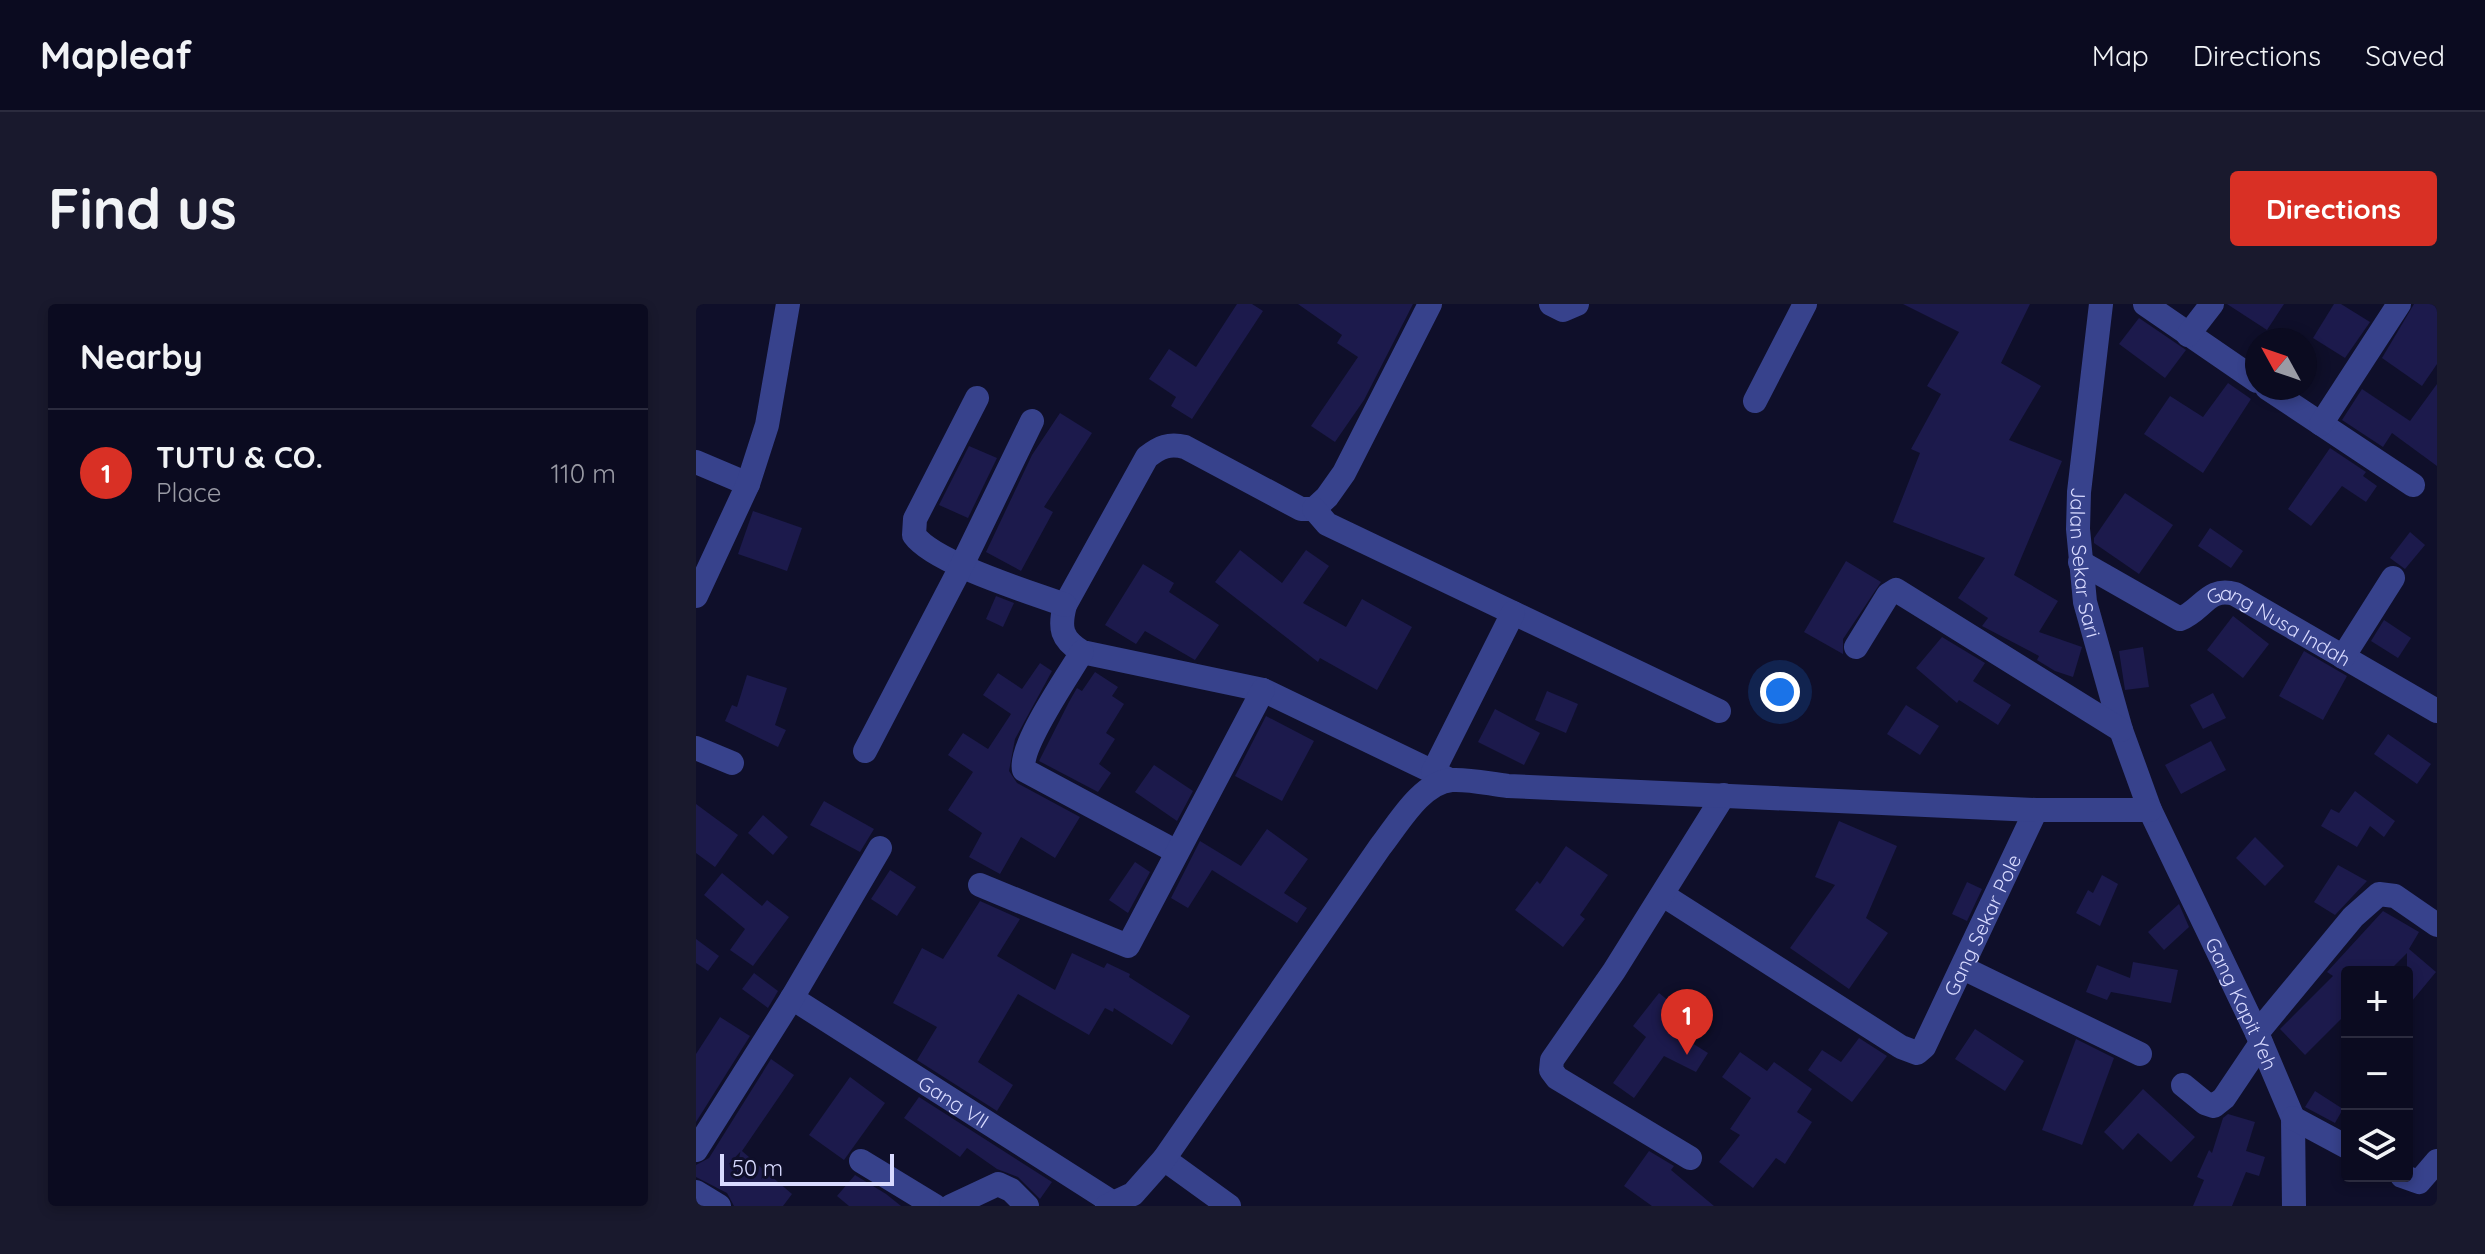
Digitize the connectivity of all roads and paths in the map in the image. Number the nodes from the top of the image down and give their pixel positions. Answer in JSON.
{"nodes":[{"id":1,"x":788,"y":304,"type":"edge"},
{"id":2,"x":1430,"y":304,"type":"edge"},
{"id":3,"x":1551,"y":304,"type":"edge"},
{"id":4,"x":1577,"y":304,"type":"edge"},
{"id":5,"x":1805,"y":304,"type":"edge"},
{"id":6,"x":2101,"y":304,"type":"edge"},
{"id":7,"x":2145,"y":304,"type":"edge"},
{"id":8,"x":2212,"y":304,"type":"edge"},
{"id":9,"x":2399,"y":304,"type":"edge"},
{"id":10,"x":2188,"y":335,"type":"junction"},
{"id":11,"x":2245,"y":373,"type":"edge"},
{"id":12,"x":977,"y":398,"type":"dead end"},
{"id":13,"x":2285,"y":400,"type":"edge"},
{"id":14,"x":1755,"y":401,"type":"dead end"},
{"id":15,"x":1032,"y":421,"type":"dead end"},
{"id":16,"x":2321,"y":424,"type":"junction"},
{"id":17,"x":696,"y":462,"type":"edge"},
{"id":18,"x":748,"y":484,"type":"junction"},
{"id":19,"x":2413,"y":485,"type":"dead end"},
{"id":20,"x":1314,"y":509,"type":"junction"},
{"id":21,"x":2080,"y":562,"type":"junction"},
{"id":22,"x":962,"y":565,"type":"junction"},
{"id":23,"x":2393,"y":578,"type":"dead end"},
{"id":24,"x":696,"y":596,"type":"edge"},
{"id":25,"x":1065,"y":605,"type":"junction"},
{"id":26,"x":1513,"y":613,"type":"junction"},
{"id":27,"x":1856,"y":647,"type":"dead end"},
{"id":28,"x":1082,"y":652,"type":"junction"},
{"id":29,"x":2343,"y":657,"type":"junction"},
{"id":30,"x":1263,"y":690,"type":"junction"},
{"id":31,"x":1719,"y":711,"type":"dead end"},
{"id":32,"x":2437,"y":711,"type":"edge"},
{"id":33,"x":2121,"y":730,"type":"junction"},
{"id":34,"x":696,"y":748,"type":"edge"},
{"id":35,"x":865,"y":751,"type":"dead end"},
{"id":36,"x":732,"y":763,"type":"dead end"},
{"id":37,"x":1442,"y":776,"type":"junction"},
{"id":38,"x":1724,"y":795,"type":"junction"},
{"id":39,"x":2036,"y":810,"type":"junction"},
{"id":40,"x":2150,"y":810,"type":"junction"},
{"id":41,"x":880,"y":848,"type":"dead end"},
{"id":42,"x":1177,"y":852,"type":"junction"},
{"id":43,"x":980,"y":885,"type":"dead end"},
{"id":44,"x":1663,"y":895,"type":"junction"},
{"id":45,"x":2437,"y":925,"type":"edge"},
{"id":46,"x":1963,"y":968,"type":"junction"},
{"id":47,"x":792,"y":998,"type":"junction"},
{"id":48,"x":2259,"y":1038,"type":"junction"},
{"id":49,"x":2140,"y":1054,"type":"dead end"},
{"id":50,"x":2183,"y":1085,"type":"dead end"},
{"id":51,"x":2293,"y":1118,"type":"junction"},
{"id":52,"x":2341,"y":1144,"type":"edge"},
{"id":53,"x":696,"y":1150,"type":"edge"},
{"id":54,"x":1690,"y":1158,"type":"dead end"},
{"id":55,"x":1164,"y":1159,"type":"junction"},
{"id":56,"x":861,"y":1161,"type":"dead end"},
{"id":57,"x":2437,"y":1161,"type":"edge"},
{"id":58,"x":2413,"y":1180,"type":"edge"},
{"id":59,"x":696,"y":1192,"type":"edge"},
{"id":60,"x":1146,"y":1195,"type":"edge"},
{"id":61,"x":1111,"y":1205,"type":"edge"},
{"id":62,"x":719,"y":1206,"type":"edge"},
{"id":63,"x":935,"y":1206,"type":"edge"},
{"id":64,"x":951,"y":1206,"type":"edge"},
{"id":65,"x":1027,"y":1206,"type":"edge"},
{"id":66,"x":1229,"y":1206,"type":"edge"},
{"id":67,"x":2294,"y":1206,"type":"edge"}],
"edges":[{"from":1,"to":18,"type":"street"},
{"from":2,"to":20,"type":"street"},
{"from":3,"to":4,"type":"street"},
{"from":5,"to":14,"type":"street"},
{"from":6,"to":21,"type":"street","name":"Jalan Sekar Sari"},
{"from":7,"to":10,"type":"street"},
{"from":8,"to":10,"type":"street"},
{"from":9,"to":16,"type":"street"},
{"from":10,"to":11,"type":"street"},
{"from":12,"to":22,"type":"street"},
{"from":13,"to":16,"type":"street"},
{"from":15,"to":22,"type":"street"},
{"from":16,"to":19,"type":"street"},
{"from":17,"to":18,"type":"street"},
{"from":18,"to":24,"type":"street"},
{"from":20,"to":25,"type":"street"},
{"from":20,"to":26,"type":"street"},
{"from":21,"to":29,"type":"street","name":"Gang Nusa Indah"},
{"from":21,"to":33,"type":"street","name":"Jalan Sekar Sari"},
{"from":22,"to":25,"type":"street"},
{"from":22,"to":35,"type":"street"},
{"from":23,"to":29,"type":"street"},
{"from":25,"to":28,"type":"street"},
{"from":26,"to":31,"type":"street"},
{"from":26,"to":37,"type":"street"},
{"from":27,"to":33,"type":"street"},
{"from":28,"to":30,"type":"street"},
{"from":28,"to":42,"type":"street"},
{"from":29,"to":32,"type":"street","name":"Gang Nusa Indah"},
{"from":30,"to":37,"type":"street"},
{"from":30,"to":42,"type":"street"},
{"from":33,"to":40,"type":"street","name":"Jalan Sekar Sari"},
{"from":34,"to":36,"type":"street"},
{"from":37,"to":38,"type":"street"},
{"from":37,"to":55,"type":"street"},
{"from":38,"to":39,"type":"street"},
{"from":38,"to":44,"type":"street"},
{"from":39,"to":40,"type":"street"},
{"from":39,"to":46,"type":"street","name":"Gang Sekar Pole"},
{"from":40,"to":48,"type":"street","name":"Gang Kapit Yeh"},
{"from":41,"to":47,"type":"street"},
{"from":42,"to":43,"type":"street"},
{"from":44,"to":46,"type":"street","name":"Gang Sekar Pole"},
{"from":44,"to":54,"type":"street"},
{"from":45,"to":48,"type":"street"},
{"from":46,"to":49,"type":"street"},
{"from":47,"to":53,"type":"street"},
{"from":47,"to":61,"type":"street","name":"Gang VII"},
{"from":48,"to":50,"type":"street"},
{"from":48,"to":51,"type":"street","name":"Gang Kapit Yeh"},
{"from":51,"to":52,"type":"street"},
{"from":51,"to":67,"type":"street","name":"Gang Kapit Yeh"},
{"from":55,"to":60,"type":"street"},
{"from":55,"to":66,"type":"street"},
{"from":56,"to":63,"type":"street"},
{"from":57,"to":58,"type":"street"},
{"from":59,"to":62,"type":"street"},
{"from":60,"to":61,"type":"street"},
{"from":64,"to":65,"type":"street"}]}
